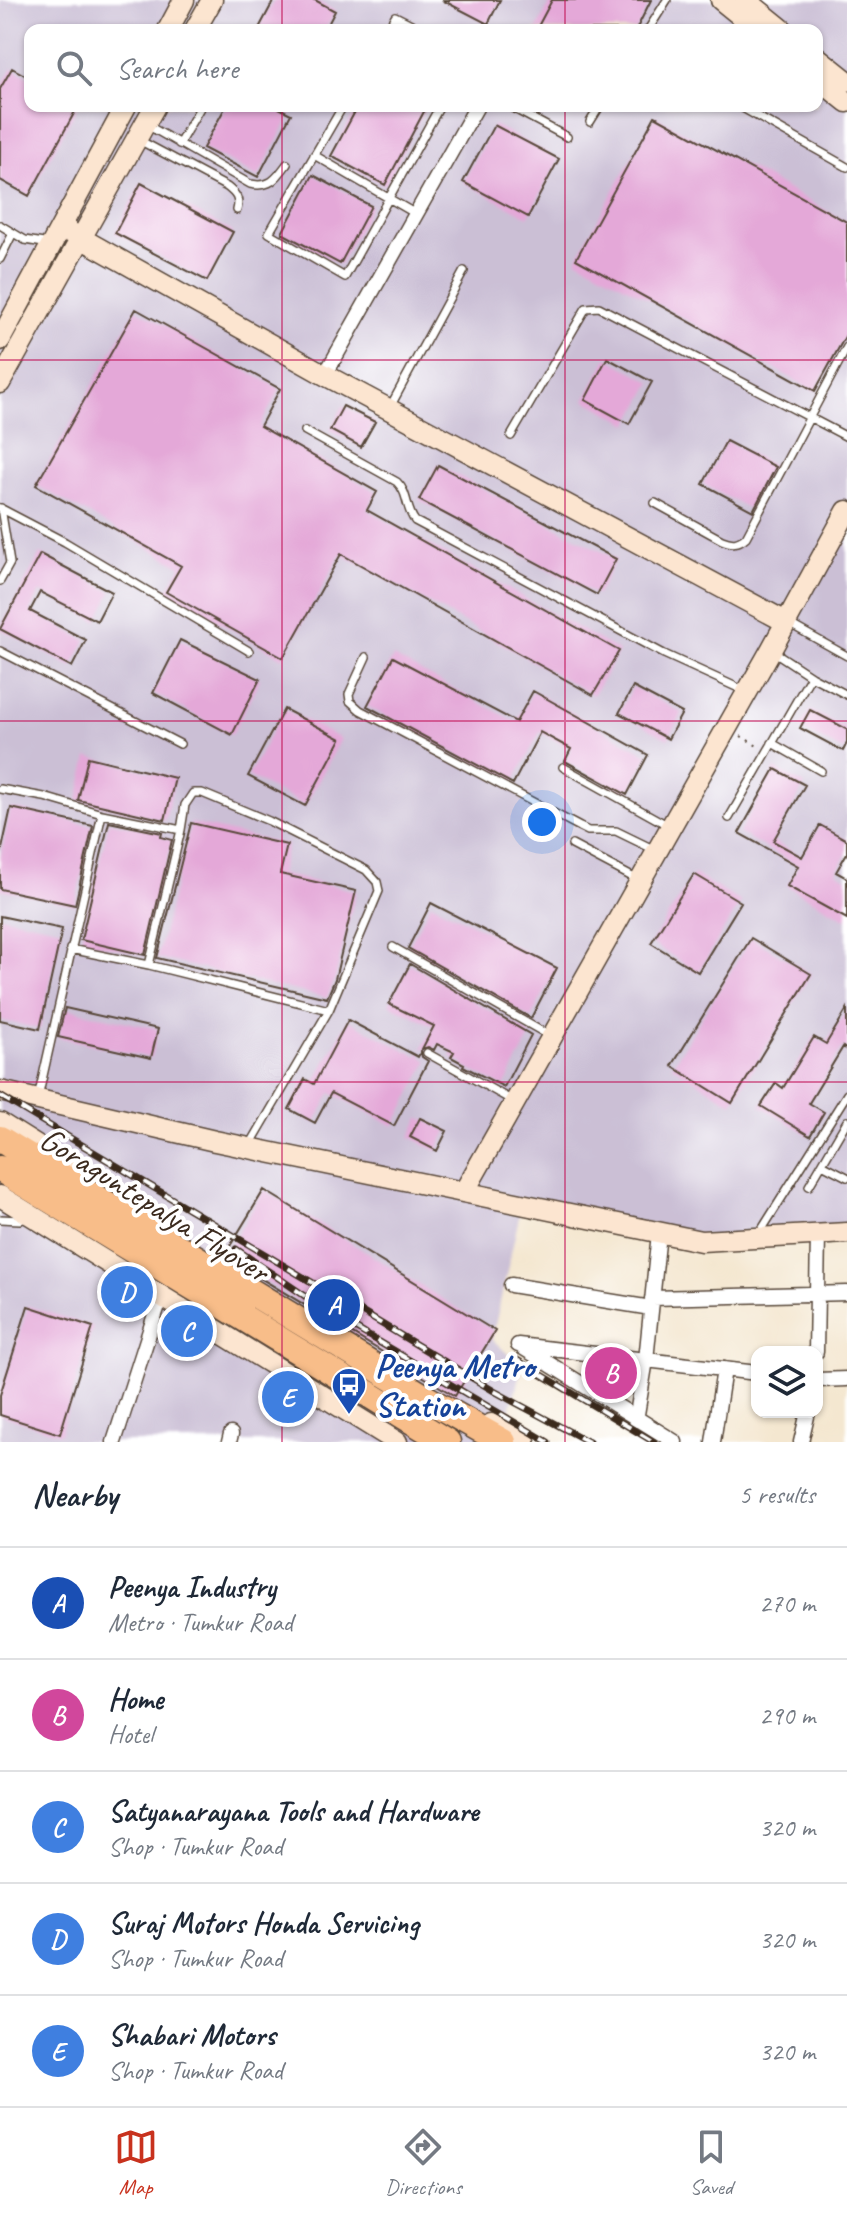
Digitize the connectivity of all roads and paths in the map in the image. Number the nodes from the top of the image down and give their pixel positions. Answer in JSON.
{"nodes":[{"id":1,"x":184,"y":0,"type":"edge"},
{"id":2,"x":212,"y":0,"type":"edge"},
{"id":3,"x":667,"y":0,"type":"edge"},
{"id":4,"x":721,"y":0,"type":"edge"},
{"id":5,"x":746,"y":0,"type":"edge"},
{"id":6,"x":171,"y":24,"type":"edge"},
{"id":7,"x":198,"y":24,"type":"edge"},
{"id":8,"x":390,"y":24,"type":"edge"},
{"id":9,"x":411,"y":24,"type":"edge"},
{"id":10,"x":652,"y":24,"type":"edge"},
{"id":11,"x":751,"y":24,"type":"edge"},
{"id":12,"x":776,"y":24,"type":"edge"},
{"id":13,"x":823,"y":62,"type":"edge"},
{"id":14,"x":847,"y":81,"type":"edge"},
{"id":15,"x":823,"y":83,"type":"edge"},
{"id":16,"x":847,"y":102,"type":"edge"},
{"id":17,"x":123,"y":112,"type":"edge"},
{"id":18,"x":198,"y":112,"type":"edge"},
{"id":19,"x":339,"y":112,"type":"edge"},
{"id":20,"x":437,"y":112,"type":"edge"},
{"id":21,"x":474,"y":112,"type":"edge"},
{"id":22,"x":520,"y":112,"type":"edge"},
{"id":23,"x":596,"y":112,"type":"edge"},
{"id":24,"x":750,"y":112,"type":"edge"},
{"id":25,"x":590,"y":122,"type":"dead end"},
{"id":26,"x":145,"y":123,"type":"edge"},
{"id":27,"x":567,"y":137,"type":"dead end"},
{"id":28,"x":179,"y":144,"type":"junction"},
{"id":29,"x":314,"y":155,"type":"junction"},
{"id":30,"x":287,"y":164,"type":"dead end"},
{"id":31,"x":847,"y":167,"type":"edge"},
{"id":32,"x":389,"y":198,"type":"junction"},
{"id":33,"x":237,"y":210,"type":"dead end"},
{"id":34,"x":416,"y":214,"type":"junction"},
{"id":35,"x":0,"y":225,"type":"edge"},
{"id":36,"x":13,"y":233,"type":"junction"},
{"id":37,"x":56,"y":236,"type":"junction"},
{"id":38,"x":83,"y":238,"type":"junction"},
{"id":39,"x":0,"y":259,"type":"edge"},
{"id":40,"x":464,"y":271,"type":"dead end"},
{"id":41,"x":0,"y":340,"type":"edge"},
{"id":42,"x":847,"y":347,"type":"edge"},
{"id":43,"x":325,"y":375,"type":"junction"},
{"id":44,"x":0,"y":383,"type":"edge"},
{"id":45,"x":389,"y":409,"type":"junction"},
{"id":46,"x":809,"y":417,"type":"junction"},
{"id":47,"x":305,"y":431,"type":"dead end"},
{"id":48,"x":511,"y":436,"type":"dead end"},
{"id":49,"x":847,"y":437,"type":"edge"},
{"id":50,"x":655,"y":503,"type":"dead end"},
{"id":51,"x":1,"y":508,"type":"edge"},
{"id":52,"x":847,"y":511,"type":"edge"},
{"id":53,"x":0,"y":581,"type":"edge"},
{"id":54,"x":786,"y":622,"type":"junction"},
{"id":55,"x":771,"y":650,"type":"junction"},
{"id":56,"x":0,"y":651,"type":"edge"},
{"id":57,"x":249,"y":651,"type":"dead end"},
{"id":58,"x":847,"y":656,"type":"edge"},
{"id":59,"x":366,"y":657,"type":"dead end"},
{"id":60,"x":811,"y":676,"type":"junction"},
{"id":61,"x":747,"y":692,"type":"junction"},
{"id":62,"x":847,"y":695,"type":"edge"},
{"id":63,"x":742,"y":737,"type":"dead end"},
{"id":64,"x":772,"y":743,"type":"junction"},
{"id":65,"x":180,"y":744,"type":"dead end"},
{"id":66,"x":767,"y":751,"type":"junction"},
{"id":67,"x":563,"y":767,"type":"dead end"},
{"id":68,"x":821,"y":771,"type":"dead end"},
{"id":69,"x":0,"y":789,"type":"edge"},
{"id":70,"x":102,"y":814,"type":"junction"},
{"id":71,"x":729,"y":818,"type":"dead end"},
{"id":72,"x":671,"y":827,"type":"junction"},
{"id":73,"x":181,"y":830,"type":"junction"},
{"id":74,"x":572,"y":845,"type":"dead end"},
{"id":75,"x":657,"y":851,"type":"junction"},
{"id":76,"x":640,"y":881,"type":"junction"},
{"id":77,"x":393,"y":947,"type":"dead end"},
{"id":78,"x":70,"y":949,"type":"junction"},
{"id":79,"x":149,"y":965,"type":"junction"},
{"id":80,"x":329,"y":1010,"type":"junction"},
{"id":81,"x":552,"y":1037,"type":"junction"},
{"id":82,"x":427,"y":1053,"type":"dead end"},
{"id":83,"x":0,"y":1091,"type":"edge"},
{"id":84,"x":847,"y":1094,"type":"edge"},
{"id":85,"x":38,"y":1100,"type":"junction"},
{"id":86,"x":515,"y":1102,"type":"junction"},
{"id":87,"x":847,"y":1121,"type":"edge"},
{"id":88,"x":0,"y":1123,"type":"edge"},
{"id":89,"x":0,"y":1139,"type":"edge"},
{"id":90,"x":248,"y":1148,"type":"junction"},
{"id":91,"x":0,"y":1151,"type":"edge"},
{"id":92,"x":822,"y":1164,"type":"junction"},
{"id":93,"x":0,"y":1169,"type":"edge"},
{"id":94,"x":846,"y":1174,"type":"edge"},
{"id":95,"x":809,"y":1186,"type":"dead end"},
{"id":96,"x":0,"y":1188,"type":"edge"},
{"id":97,"x":464,"y":1192,"type":"junction"},
{"id":98,"x":0,"y":1196,"type":"edge"},
{"id":99,"x":33,"y":1216,"type":"junction"},
{"id":100,"x":0,"y":1219,"type":"edge"},
{"id":101,"x":659,"y":1233,"type":"junction"},
{"id":102,"x":847,"y":1233,"type":"edge"},
{"id":103,"x":818,"y":1235,"type":"junction"},
{"id":104,"x":756,"y":1239,"type":"junction"},
{"id":105,"x":511,"y":1285,"type":"dead end"},
{"id":106,"x":847,"y":1293,"type":"edge"},
{"id":107,"x":817,"y":1294,"type":"junction"},
{"id":108,"x":161,"y":1296,"type":"junction"},
{"id":109,"x":652,"y":1303,"type":"junction"},
{"id":110,"x":816,"y":1346,"type":"edge"},
{"id":111,"x":646,"y":1360,"type":"junction"},
{"id":112,"x":724,"y":1369,"type":"junction"},
{"id":113,"x":751,"y":1372,"type":"edge"},
{"id":114,"x":847,"y":1379,"type":"edge"},
{"id":115,"x":823,"y":1380,"type":"edge"},
{"id":116,"x":807,"y":1418,"type":"edge"},
{"id":117,"x":636,"y":1420,"type":"junction"},
{"id":118,"x":114,"y":1442,"type":"edge"},
{"id":119,"x":397,"y":1442,"type":"edge"},
{"id":120,"x":417,"y":1442,"type":"edge"},
{"id":121,"x":447,"y":1442,"type":"edge"},
{"id":122,"x":479,"y":1442,"type":"edge"},
{"id":123,"x":503,"y":1442,"type":"edge"},
{"id":124,"x":525,"y":1442,"type":"edge"},
{"id":125,"x":675,"y":1442,"type":"edge"},
{"id":126,"x":713,"y":1442,"type":"edge"},
{"id":127,"x":801,"y":1442,"type":"edge"}],
"edges":[{"from":1,"to":6,"type":"street"},
{"from":2,"to":7,"type":"street"},
{"from":3,"to":10,"type":"lane"},
{"from":4,"to":11,"type":"street"},
{"from":5,"to":12,"type":"street"},
{"from":8,"to":9,"type":"lane"},
{"from":13,"to":14,"type":"street"},
{"from":15,"to":16,"type":"street"},
{"from":17,"to":37,"type":"street"},
{"from":18,"to":28,"type":"lane"},
{"from":19,"to":29,"type":"lane"},
{"from":20,"to":32,"type":"lane"},
{"from":21,"to":34,"type":"street"},
{"from":22,"to":27,"type":"lane"},
{"from":23,"to":25,"type":"lane"},
{"from":24,"to":31,"type":"lane"},
{"from":26,"to":28,"type":"lane"},
{"from":26,"to":33,"type":"lane"},
{"from":26,"to":38,"type":"street"},
{"from":28,"to":30,"type":"lane"},
{"from":29,"to":32,"type":"lane"},
{"from":29,"to":32,"type":"lane"},
{"from":32,"to":34,"type":"lane"},
{"from":34,"to":43,"type":"street"},
{"from":35,"to":36,"type":"lane"},
{"from":36,"to":37,"type":"lane"},
{"from":36,"to":39,"type":"lane"},
{"from":37,"to":38,"type":"street"},
{"from":37,"to":41,"type":"street"},
{"from":38,"to":43,"type":"street"},
{"from":38,"to":44,"type":"street"},
{"from":40,"to":45,"type":"lane"},
{"from":42,"to":46,"type":"lane"},
{"from":43,"to":45,"type":"street"},
{"from":45,"to":54,"type":"street"},
{"from":46,"to":48,"type":"lane"},
{"from":46,"to":49,"type":"lane"},
{"from":46,"to":50,"type":"lane"},
{"from":47,"to":61,"type":"lane"},
{"from":51,"to":53,"type":"lane"},
{"from":51,"to":57,"type":"lane"},
{"from":52,"to":54,"type":"street"},
{"from":54,"to":55,"type":"street"},
{"from":54,"to":58,"type":"lane"},
{"from":55,"to":60,"type":"lane"},
{"from":55,"to":61,"type":"street"},
{"from":56,"to":65,"type":"lane"},
{"from":59,"to":75,"type":"lane"},
{"from":60,"to":62,"type":"lane"},
{"from":60,"to":64,"type":"lane"},
{"from":61,"to":72,"type":"street"},
{"from":63,"to":66,"type":"path"},
{"from":64,"to":66,"type":"lane"},
{"from":64,"to":68,"type":"lane"},
{"from":66,"to":71,"type":"lane"},
{"from":67,"to":72,"type":"lane"},
{"from":69,"to":70,"type":"lane"},
{"from":70,"to":73,"type":"lane"},
{"from":70,"to":78,"type":"lane"},
{"from":72,"to":75,"type":"street"},
{"from":73,"to":79,"type":"lane"},
{"from":73,"to":80,"type":"lane"},
{"from":74,"to":76,"type":"lane"},
{"from":75,"to":76,"type":"street"},
{"from":76,"to":81,"type":"street"},
{"from":77,"to":81,"type":"lane"},
{"from":78,"to":79,"type":"lane"},
{"from":78,"to":85,"type":"lane"},
{"from":79,"to":80,"type":"lane"},
{"from":80,"to":90,"type":"lane"},
{"from":81,"to":86,"type":"street"},
{"from":82,"to":86,"type":"lane"},
{"from":83,"to":85,"type":"street"},
{"from":84,"to":104,"type":"lane"},
{"from":85,"to":90,"type":"street"},
{"from":86,"to":97,"type":"street"},
{"from":87,"to":92,"type":"lane"},
{"from":88,"to":124,"type":"street"},
{"from":89,"to":123,"type":"highway"},
{"from":90,"to":97,"type":"street"},
{"from":91,"to":122,"type":"highway","name":"Goraguntepalya Flyover"},
{"from":92,"to":94,"type":"lane"},
{"from":92,"to":95,"type":"lane"},
{"from":93,"to":121,"type":"highway","name":"Goraguntepalya Flyover"},
{"from":96,"to":120,"type":"highway"},
{"from":97,"to":101,"type":"street"},
{"from":98,"to":99,"type":"street"},
{"from":99,"to":100,"type":"lane"},
{"from":99,"to":108,"type":"street"},
{"from":101,"to":104,"type":"street"},
{"from":101,"to":109,"type":"street"},
{"from":102,"to":103,"type":"street"},
{"from":103,"to":104,"type":"street"},
{"from":103,"to":107,"type":"street"},
{"from":105,"to":109,"type":"street"},
{"from":106,"to":107,"type":"street"},
{"from":107,"to":109,"type":"street"},
{"from":107,"to":110,"type":"street"},
{"from":108,"to":118,"type":"street"},
{"from":108,"to":119,"type":"street"},
{"from":109,"to":111,"type":"street"},
{"from":111,"to":112,"type":"street"},
{"from":111,"to":117,"type":"street"},
{"from":111,"to":117,"type":"street"},
{"from":112,"to":113,"type":"street"},
{"from":112,"to":126,"type":"street"},
{"from":114,"to":115,"type":"street"},
{"from":116,"to":127,"type":"street"},
{"from":117,"to":125,"type":"street"}]}
